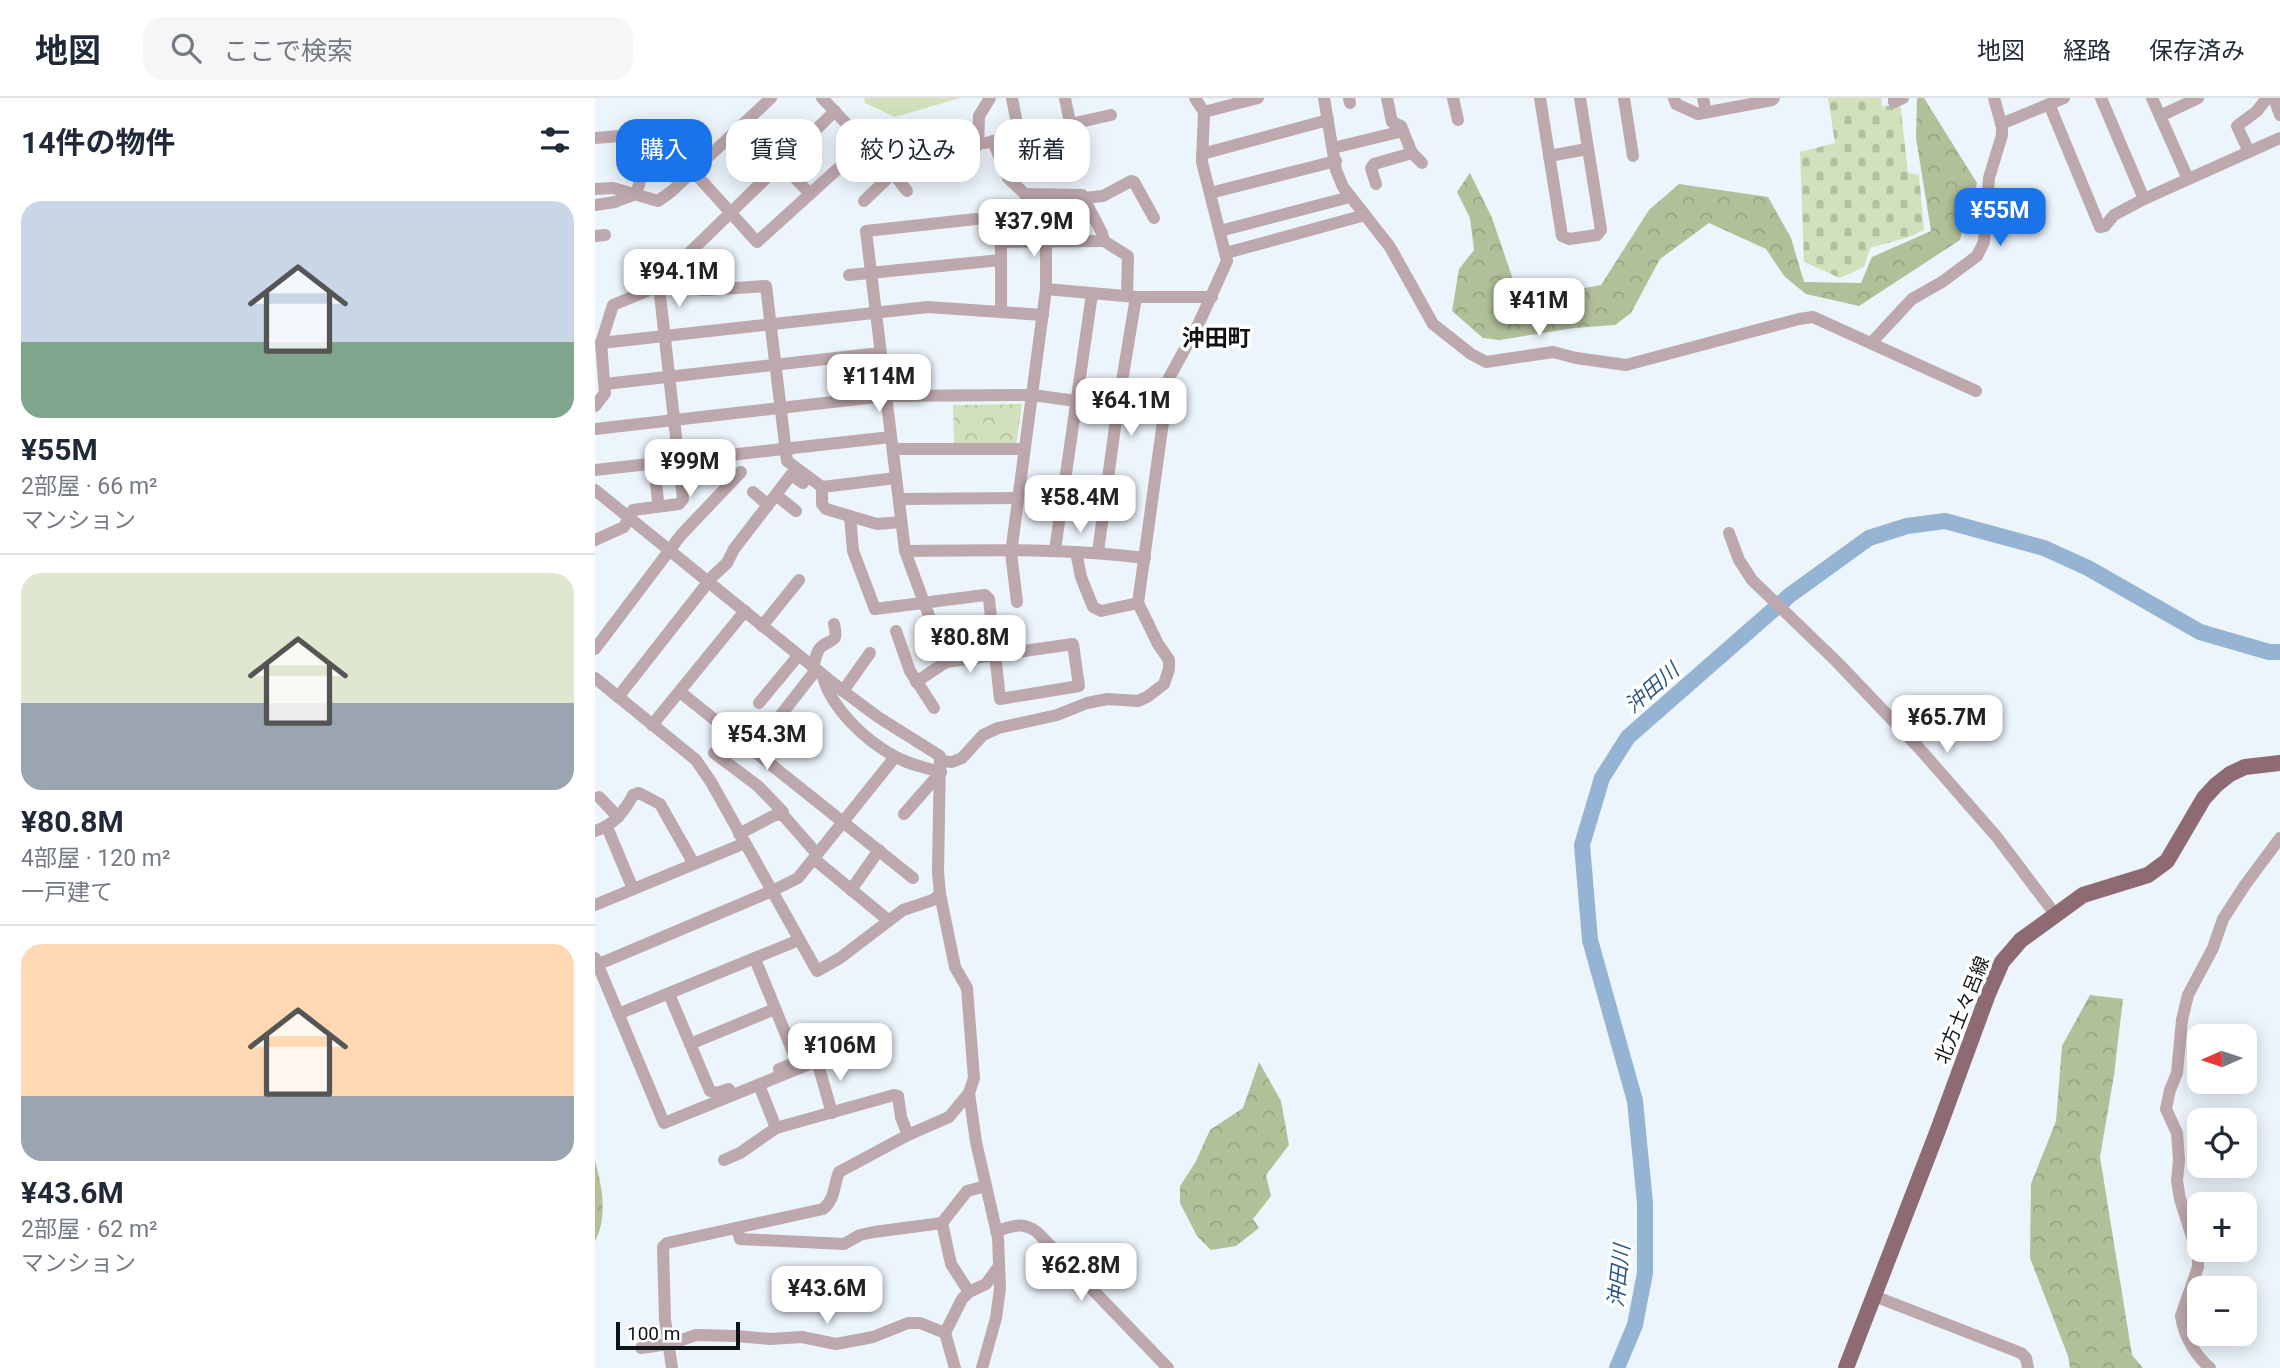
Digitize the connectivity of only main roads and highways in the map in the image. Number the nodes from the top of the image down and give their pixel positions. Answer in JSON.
{"nodes":[{"id":1,"x":2280,"y":763,"type":"edge"},
{"id":2,"x":1846,"y":1368,"type":"edge"}],
"edges":[{"from":1,"to":2,"type":"main road","name":"北方土々呂線"}]}
